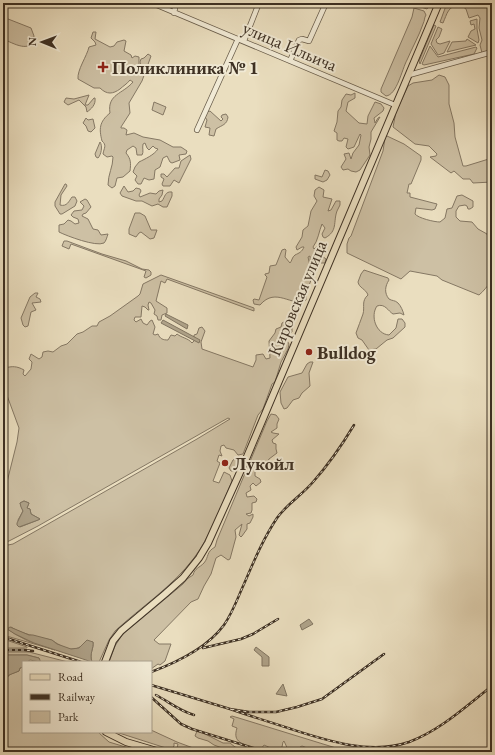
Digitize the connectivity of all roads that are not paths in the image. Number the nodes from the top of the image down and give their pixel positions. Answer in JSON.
{"nodes":[{"id":1,"x":152,"y":3,"type":"edge"},
{"id":2,"x":176,"y":3,"type":"edge"},
{"id":3,"x":258,"y":3,"type":"edge"},
{"id":4,"x":326,"y":3,"type":"edge"},
{"id":5,"x":439,"y":3,"type":"edge"},
{"id":6,"x":174,"y":13,"type":"junction"},
{"id":7,"x":238,"y":39,"type":"junction"},
{"id":8,"x":244,"y":42,"type":"junction"},
{"id":9,"x":492,"y":52,"type":"edge"},
{"id":10,"x":290,"y":61,"type":"junction"},
{"id":11,"x":409,"y":75,"type":"junction"},
{"id":12,"x":395,"y":105,"type":"junction"},
{"id":13,"x":198,"y":130,"type":"dead end"},
{"id":14,"x":105,"y":661,"type":"edge"},
{"id":15,"x":108,"y":733,"type":"edge"},
{"id":16,"x":160,"y":752,"type":"edge"}],
"edges":[{"from":1,"to":6,"type":"street","name":"улица Ильича"},
{"from":2,"to":6,"type":"street"},
{"from":3,"to":8,"type":"street"},
{"from":4,"to":10,"type":"street"},
{"from":5,"to":11,"type":"main road","name":"Кировская улица"},
{"from":6,"to":7,"type":"street","name":"улица Ильича"},
{"from":7,"to":8,"type":"street","name":"улица Ильича"},
{"from":7,"to":13,"type":"street"},
{"from":8,"to":10,"type":"street","name":"улица Ильича"},
{"from":9,"to":11,"type":"street"},
{"from":10,"to":12,"type":"street","name":"улица Ильича"},
{"from":11,"to":12,"type":"main road","name":"Кировская улица"},
{"from":12,"to":14,"type":"main road","name":"Кировская улица"},
{"from":15,"to":16,"type":"main road"}]}
